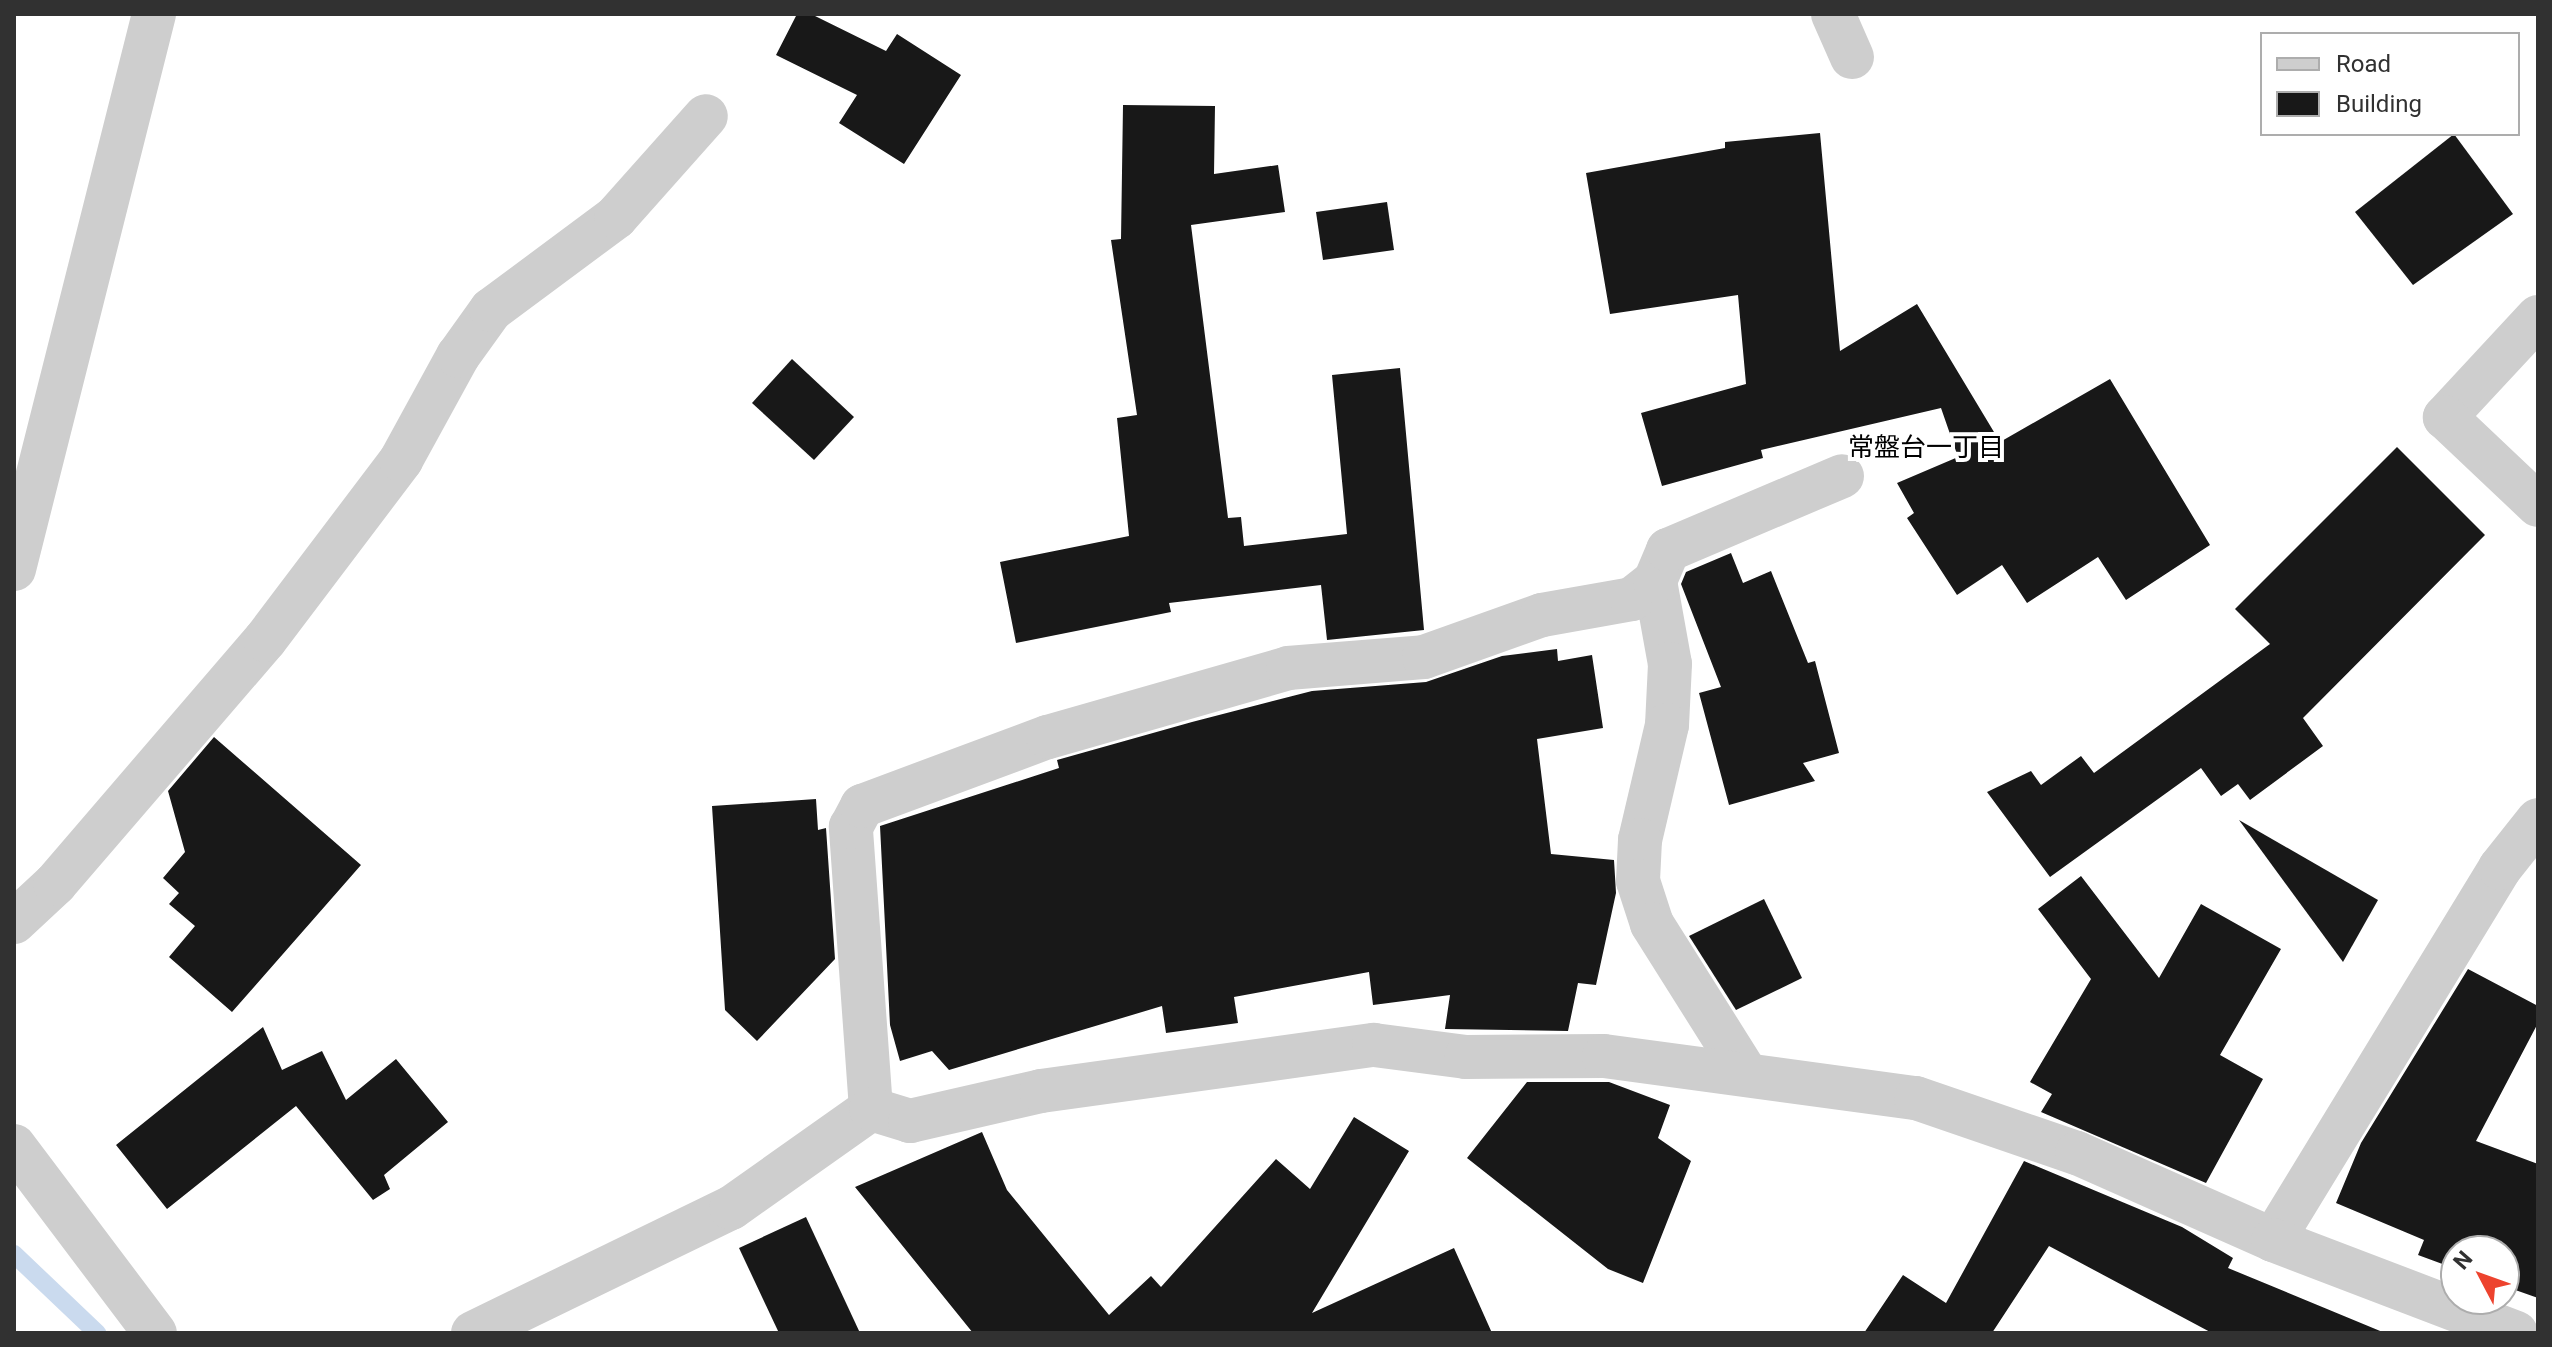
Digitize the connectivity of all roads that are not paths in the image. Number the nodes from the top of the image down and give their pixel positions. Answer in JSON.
{"nodes":[{"id":1,"x":154,"y":14,"type":"edge"},
{"id":2,"x":1833,"y":14,"type":"edge"},
{"id":3,"x":1852,"y":57,"type":"dead end"},
{"id":4,"x":706,"y":116,"type":"dead end"},
{"id":5,"x":2538,"y":317,"type":"edge"},
{"id":6,"x":1842,"y":476,"type":"dead end"},
{"id":7,"x":2538,"y":505,"type":"edge"},
{"id":8,"x":14,"y":569,"type":"edge"},
{"id":9,"x":1655,"y":581,"type":"junction"},
{"id":10,"x":2538,"y":820,"type":"edge"},
{"id":11,"x":14,"y":922,"type":"edge"},
{"id":12,"x":1747,"y":1075,"type":"junction"},
{"id":13,"x":871,"y":1109,"type":"junction"},
{"id":14,"x":14,"y":1146,"type":"edge"},
{"id":15,"x":2273,"y":1240,"type":"junction"},
{"id":16,"x":155,"y":1333,"type":"edge"},
{"id":17,"x":473,"y":1333,"type":"edge"},
{"id":18,"x":2516,"y":1333,"type":"edge"}],
"edges":[{"from":1,"to":8,"type":"street"},
{"from":2,"to":3,"type":"street"},
{"from":4,"to":11,"type":"street"},
{"from":5,"to":7,"type":"street"},
{"from":6,"to":9,"type":"street"},
{"from":9,"to":12,"type":"street"},
{"from":9,"to":13,"type":"street"},
{"from":10,"to":15,"type":"street"},
{"from":12,"to":13,"type":"street"},
{"from":12,"to":15,"type":"street"},
{"from":13,"to":17,"type":"street"},
{"from":14,"to":16,"type":"street"},
{"from":15,"to":18,"type":"street"}]}
